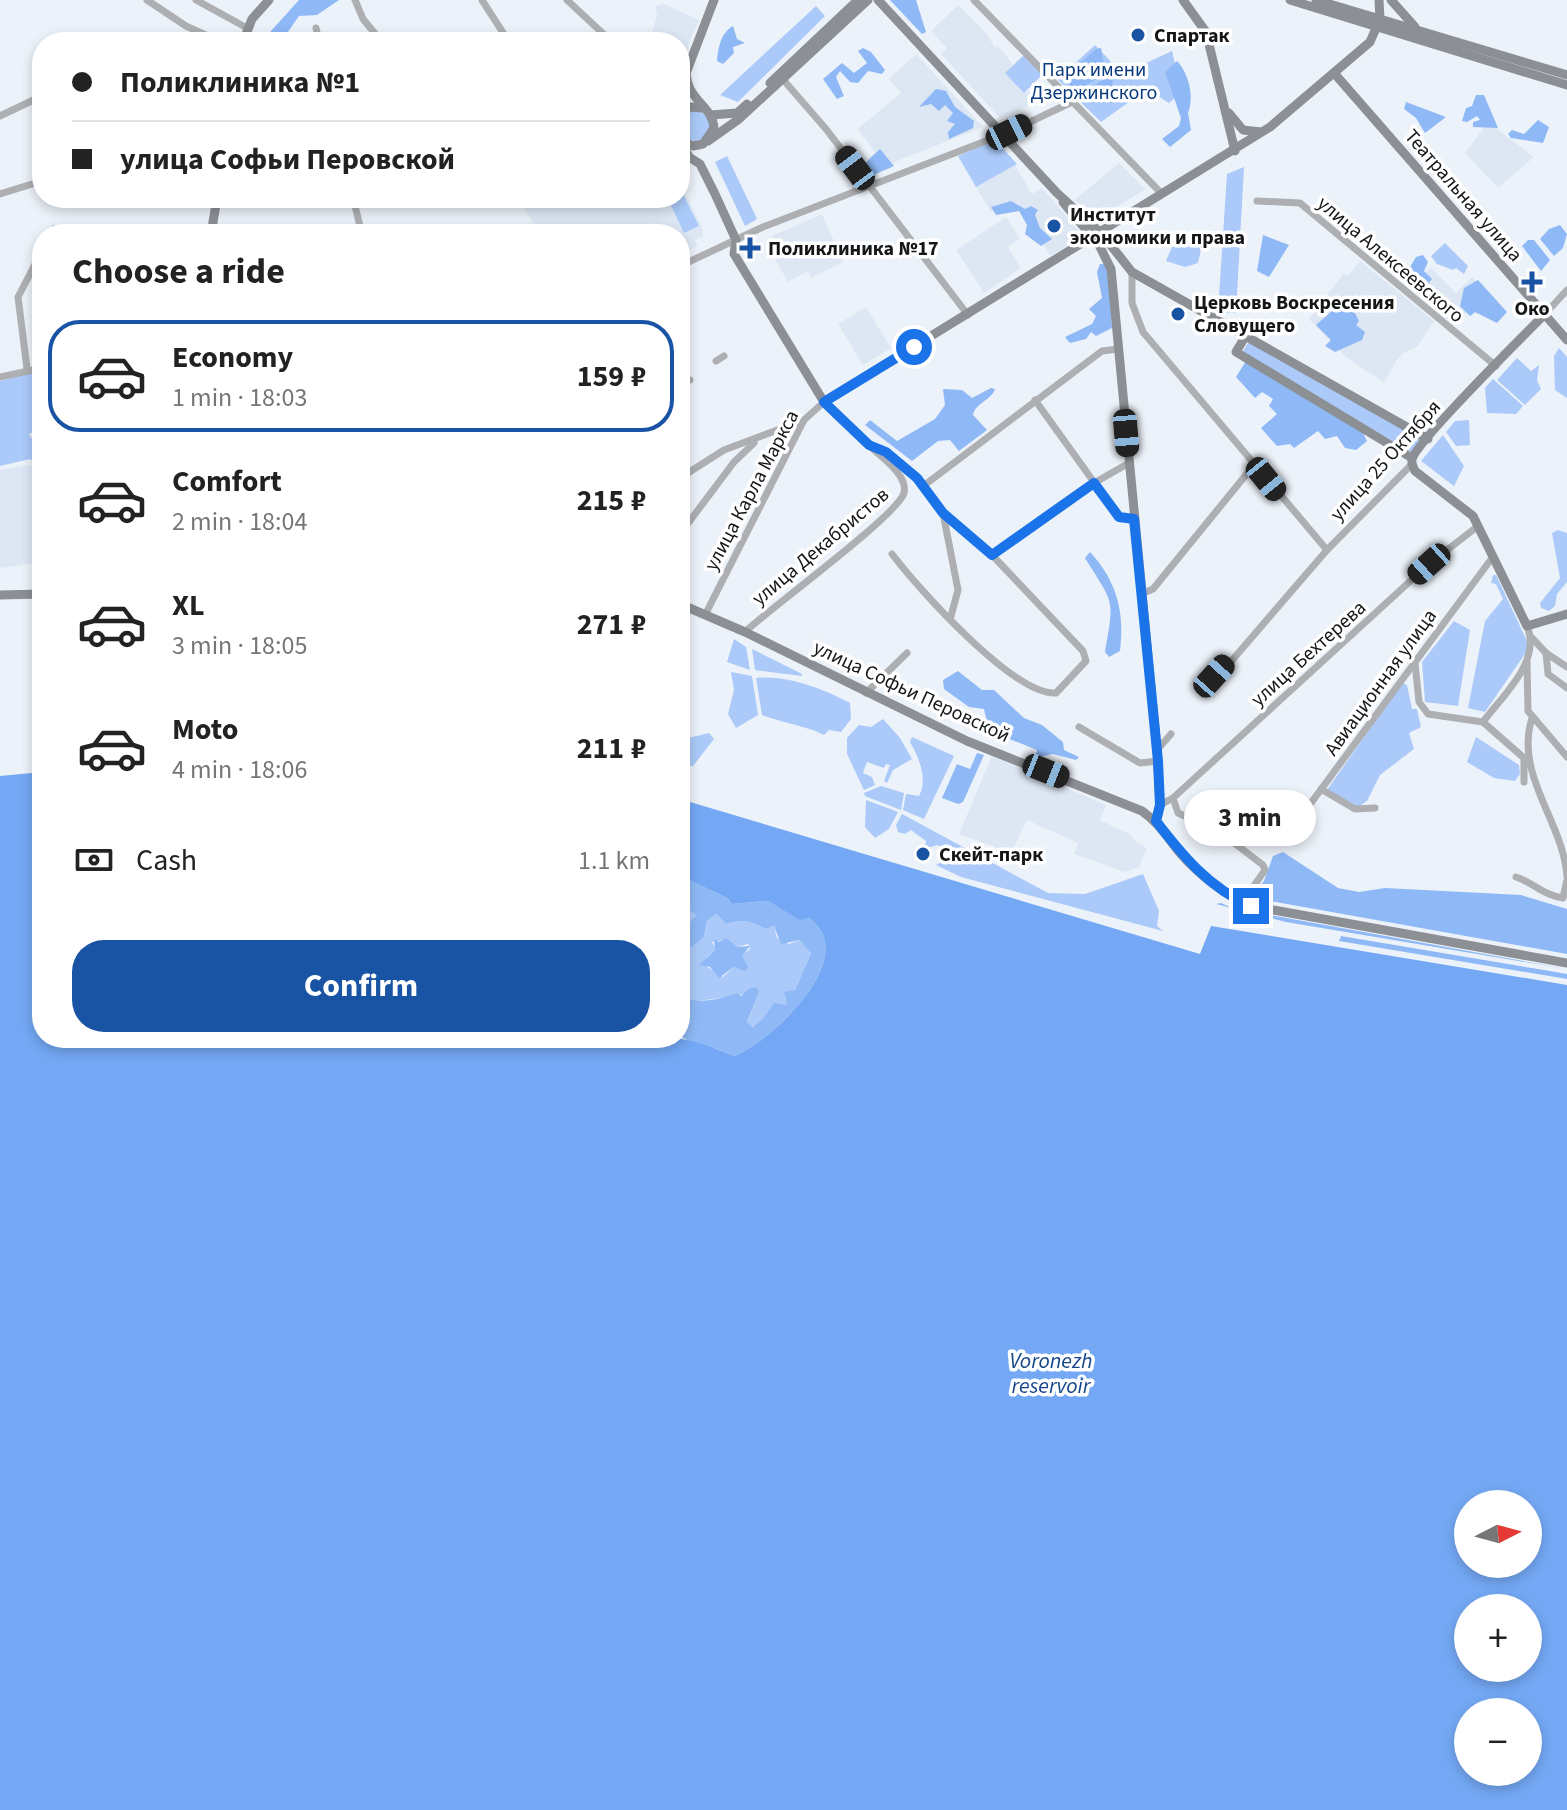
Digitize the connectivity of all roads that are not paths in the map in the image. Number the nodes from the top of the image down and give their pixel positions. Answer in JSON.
{"nodes":[{"id":1,"x":147,"y":0,"type":"edge"},
{"id":2,"x":196,"y":0,"type":"edge"},
{"id":3,"x":269,"y":0,"type":"edge"},
{"id":4,"x":355,"y":0,"type":"edge"},
{"id":5,"x":482,"y":0,"type":"edge"},
{"id":6,"x":567,"y":0,"type":"edge"},
{"id":7,"x":714,"y":0,"type":"edge"},
{"id":8,"x":858,"y":0,"type":"edge"},
{"id":9,"x":868,"y":0,"type":"edge"},
{"id":10,"x":878,"y":0,"type":"edge"},
{"id":11,"x":974,"y":0,"type":"edge"},
{"id":12,"x":1183,"y":0,"type":"edge"},
{"id":13,"x":1290,"y":0,"type":"edge"},
{"id":14,"x":1316,"y":0,"type":"edge"},
{"id":15,"x":1379,"y":0,"type":"edge"},
{"id":16,"x":1391,"y":0,"type":"edge"},
{"id":17,"x":1379,"y":22,"type":"junction"},
{"id":18,"x":247,"y":28,"type":"junction"},
{"id":19,"x":316,"y":28,"type":"dead end"},
{"id":20,"x":1417,"y":30,"type":"junction"},
{"id":21,"x":199,"y":32,"type":"edge"},
{"id":22,"x":246,"y":32,"type":"edge"},
{"id":23,"x":317,"y":32,"type":"edge"},
{"id":24,"x":374,"y":32,"type":"edge"},
{"id":25,"x":503,"y":32,"type":"edge"},
{"id":26,"x":601,"y":32,"type":"edge"},
{"id":27,"x":690,"y":57,"type":"edge"},
{"id":28,"x":1334,"y":73,"type":"junction"},
{"id":29,"x":1567,"y":75,"type":"edge"},
{"id":30,"x":781,"y":77,"type":"junction"},
{"id":31,"x":1567,"y":85,"type":"edge"},
{"id":32,"x":32,"y":101,"type":"edge"},
{"id":33,"x":1072,"y":102,"type":"junction"},
{"id":34,"x":1224,"y":103,"type":"junction"},
{"id":35,"x":690,"y":109,"type":"edge"},
{"id":36,"x":711,"y":115,"type":"junction"},
{"id":37,"x":0,"y":116,"type":"edge"},
{"id":38,"x":1264,"y":132,"type":"junction"},
{"id":39,"x":1002,"y":134,"type":"junction"},
{"id":40,"x":707,"y":142,"type":"junction"},
{"id":41,"x":690,"y":144,"type":"edge"},
{"id":42,"x":1235,"y":151,"type":"junction"},
{"id":43,"x":690,"y":158,"type":"edge"},
{"id":44,"x":700,"y":164,"type":"junction"},
{"id":45,"x":32,"y":184,"type":"edge"},
{"id":46,"x":869,"y":187,"type":"junction"},
{"id":47,"x":1057,"y":193,"type":"junction"},
{"id":48,"x":0,"y":194,"type":"edge"},
{"id":49,"x":1162,"y":194,"type":"junction"},
{"id":50,"x":1257,"y":201,"type":"dead end"},
{"id":51,"x":1100,"y":234,"type":"junction"},
{"id":52,"x":736,"y":240,"type":"junction"},
{"id":53,"x":690,"y":261,"type":"edge"},
{"id":54,"x":32,"y":270,"type":"edge"},
{"id":55,"x":1132,"y":272,"type":"junction"},
{"id":56,"x":1567,"y":290,"type":"edge"},
{"id":57,"x":1545,"y":314,"type":"junction"},
{"id":58,"x":968,"y":315,"type":"junction"},
{"id":59,"x":1246,"y":335,"type":"junction"},
{"id":60,"x":1567,"y":340,"type":"edge"},
{"id":61,"x":1118,"y":349,"type":"junction"},
{"id":62,"x":724,"y":356,"type":"dead end"},
{"id":63,"x":716,"y":361,"type":"dead end"},
{"id":64,"x":1496,"y":366,"type":"junction"},
{"id":65,"x":27,"y":369,"type":"junction"},
{"id":66,"x":32,"y":369,"type":"edge"},
{"id":67,"x":0,"y":377,"type":"edge"},
{"id":68,"x":1035,"y":400,"type":"junction"},
{"id":69,"x":824,"y":402,"type":"junction"},
{"id":70,"x":804,"y":420,"type":"junction"},
{"id":71,"x":1428,"y":439,"type":"junction"},
{"id":72,"x":755,"y":441,"type":"junction"},
{"id":73,"x":869,"y":445,"type":"junction"},
{"id":74,"x":1412,"y":461,"type":"junction"},
{"id":75,"x":1129,"y":463,"type":"junction"},
{"id":76,"x":1254,"y":465,"type":"junction"},
{"id":77,"x":690,"y":472,"type":"edge"},
{"id":78,"x":1094,"y":483,"type":"junction"},
{"id":79,"x":922,"y":487,"type":"junction"},
{"id":80,"x":943,"y":513,"type":"junction"},
{"id":81,"x":1134,"y":519,"type":"junction"},
{"id":82,"x":690,"y":521,"type":"edge"},
{"id":83,"x":1478,"y":526,"type":"junction"},
{"id":84,"x":1327,"y":550,"type":"junction"},
{"id":85,"x":892,"y":554,"type":"dead end"},
{"id":86,"x":992,"y":555,"type":"junction"},
{"id":87,"x":1492,"y":558,"type":"junction"},
{"id":88,"x":32,"y":594,"type":"edge"},
{"id":89,"x":1141,"y":594,"type":"junction"},
{"id":90,"x":0,"y":595,"type":"edge"},
{"id":91,"x":690,"y":608,"type":"edge"},
{"id":92,"x":1567,"y":614,"type":"edge"},
{"id":93,"x":705,"y":615,"type":"junction"},
{"id":94,"x":951,"y":616,"type":"junction"},
{"id":95,"x":1527,"y":626,"type":"junction"},
{"id":96,"x":745,"y":632,"type":"junction"},
{"id":97,"x":1532,"y":638,"type":"junction"},
{"id":98,"x":907,"y":653,"type":"dead end"},
{"id":99,"x":1546,"y":653,"type":"junction"},
{"id":100,"x":1527,"y":662,"type":"junction"},
{"id":101,"x":1415,"y":663,"type":"junction"},
{"id":102,"x":1567,"y":667,"type":"edge"},
{"id":103,"x":1567,"y":688,"type":"edge"},
{"id":104,"x":866,"y":693,"type":"junction"},
{"id":105,"x":1203,"y":694,"type":"dead end"},
{"id":106,"x":1532,"y":718,"type":"junction"},
{"id":107,"x":1483,"y":722,"type":"junction"},
{"id":108,"x":1079,"y":727,"type":"dead end"},
{"id":109,"x":1171,"y":734,"type":"dead end"},
{"id":110,"x":1157,"y":750,"type":"junction"},
{"id":111,"x":1567,"y":757,"type":"edge"},
{"id":112,"x":1158,"y":761,"type":"junction"},
{"id":113,"x":1524,"y":782,"type":"dead end"},
{"id":114,"x":1321,"y":789,"type":"junction"},
{"id":115,"x":1173,"y":798,"type":"junction"},
{"id":116,"x":1160,"y":805,"type":"junction"},
{"id":117,"x":1375,"y":808,"type":"dead end"},
{"id":118,"x":1156,"y":821,"type":"junction"},
{"id":119,"x":1294,"y":826,"type":"dead end"},
{"id":120,"x":1516,"y":877,"type":"dead end"},
{"id":121,"x":1567,"y":878,"type":"edge"},
{"id":122,"x":1242,"y":903,"type":"junction"},
{"id":123,"x":1567,"y":963,"type":"edge"}],
"edges":[{"from":1,"to":21,"type":"street"},
{"from":2,"to":18,"type":"street"},
{"from":3,"to":18,"type":"street"},
{"from":4,"to":24,"type":"street"},
{"from":5,"to":25,"type":"street"},
{"from":6,"to":26,"type":"street"},
{"from":7,"to":27,"type":"street"},
{"from":8,"to":30,"type":"street"},
{"from":9,"to":30,"type":"street"},
{"from":10,"to":39,"type":"street"},
{"from":11,"to":33,"type":"street"},
{"from":12,"to":34,"type":"street"},
{"from":13,"to":17,"type":"street"},
{"from":14,"to":17,"type":"street"},
{"from":15,"to":17,"type":"street"},
{"from":16,"to":20,"type":"street"},
{"from":17,"to":20,"type":"street"},
{"from":17,"to":28,"type":"street"},
{"from":17,"to":31,"type":"street"},
{"from":18,"to":22,"type":"street"},
{"from":19,"to":23,"type":"street"},
{"from":20,"to":29,"type":"street"},
{"from":28,"to":38,"type":"street"},
{"from":28,"to":57,"type":"street","name":"Театральная улица"},
{"from":30,"to":36,"type":"street"},
{"from":30,"to":40,"type":"street"},
{"from":30,"to":46,"type":"street"},
{"from":32,"to":37,"type":"street"},
{"from":33,"to":39,"type":"street"},
{"from":33,"to":49,"type":"street"},
{"from":34,"to":38,"type":"street"},
{"from":34,"to":42,"type":"street"},
{"from":35,"to":36,"type":"street"},
{"from":36,"to":40,"type":"street"},
{"from":38,"to":42,"type":"street"},
{"from":39,"to":46,"type":"street"},
{"from":39,"to":47,"type":"street"},
{"from":40,"to":41,"type":"street"},
{"from":40,"to":44,"type":"street"},
{"from":42,"to":49,"type":"street"},
{"from":43,"to":44,"type":"street"},
{"from":44,"to":52,"type":"street"},
{"from":45,"to":48,"type":"street"},
{"from":46,"to":52,"type":"street"},
{"from":46,"to":58,"type":"street"},
{"from":47,"to":51,"type":"street"},
{"from":47,"to":61,"type":"street"},
{"from":49,"to":51,"type":"street"},
{"from":50,"to":64,"type":"street","name":"улица Алексеевского"},
{"from":51,"to":55,"type":"street"},
{"from":51,"to":58,"type":"street","name":"улица Карла Маркса"},
{"from":52,"to":53,"type":"street"},
{"from":52,"to":69,"type":"street"},
{"from":54,"to":65,"type":"street"},
{"from":55,"to":59,"type":"street"},
{"from":55,"to":76,"type":"street"},
{"from":56,"to":57,"type":"street","name":"улица 25 Октября"},
{"from":57,"to":60,"type":"street","name":"Театральная улица"},
{"from":57,"to":64,"type":"street","name":"улица 25 Октября"},
{"from":58,"to":69,"type":"street","name":"улица Карла Маркса"},
{"from":59,"to":71,"type":"street"},
{"from":59,"to":74,"type":"street"},
{"from":61,"to":68,"type":"street"},
{"from":61,"to":75,"type":"street"},
{"from":62,"to":63,"type":"street"},
{"from":64,"to":71,"type":"street","name":"улица 25 Октября"},
{"from":65,"to":66,"type":"street"},
{"from":65,"to":67,"type":"street"},
{"from":68,"to":78,"type":"street"},
{"from":68,"to":79,"type":"street"},
{"from":69,"to":70,"type":"street","name":"улица Карла Маркса"},
{"from":69,"to":73,"type":"street"},
{"from":70,"to":72,"type":"street"},
{"from":70,"to":93,"type":"street","name":"улица Карла Маркса"},
{"from":71,"to":74,"type":"street","name":"улица 25 Октября"},
{"from":72,"to":77,"type":"street"},
{"from":72,"to":82,"type":"street"},
{"from":73,"to":79,"type":"street"},
{"from":73,"to":96,"type":"street","name":"улица Декабристов"},
{"from":74,"to":83,"type":"street"},
{"from":74,"to":84,"type":"street","name":"улица 25 Октября"},
{"from":75,"to":78,"type":"street"},
{"from":75,"to":81,"type":"street"},
{"from":76,"to":84,"type":"street"},
{"from":76,"to":89,"type":"street"},
{"from":78,"to":81,"type":"street"},
{"from":78,"to":86,"type":"street"},
{"from":79,"to":80,"type":"street"},
{"from":80,"to":86,"type":"street"},
{"from":80,"to":94,"type":"street"},
{"from":81,"to":89,"type":"street"},
{"from":83,"to":87,"type":"street"},
{"from":83,"to":115,"type":"street","name":"улица Бехтерева"},
{"from":84,"to":105,"type":"street","name":"улица 25 Октября"},
{"from":85,"to":94,"type":"street"},
{"from":86,"to":94,"type":"street"},
{"from":87,"to":95,"type":"street"},
{"from":87,"to":101,"type":"street","name":"Авиационная улица"},
{"from":88,"to":90,"type":"street"},
{"from":89,"to":110,"type":"street"},
{"from":91,"to":93,"type":"street","name":"улица Софьи Перовской"},
{"from":92,"to":95,"type":"street"},
{"from":93,"to":96,"type":"street","name":"улица Софьи Перовской"},
{"from":95,"to":97,"type":"street"},
{"from":96,"to":104,"type":"street","name":"улица Софьи Перовской"},
{"from":97,"to":99,"type":"street"},
{"from":97,"to":100,"type":"street"},
{"from":98,"to":104,"type":"street"},
{"from":99,"to":102,"type":"street"},
{"from":99,"to":103,"type":"street"},
{"from":100,"to":106,"type":"street"},
{"from":100,"to":107,"type":"street"},
{"from":101,"to":107,"type":"street"},
{"from":101,"to":114,"type":"street","name":"Авиационная улица"},
{"from":104,"to":118,"type":"street","name":"улица Софьи Перовской"},
{"from":106,"to":111,"type":"street"},
{"from":106,"to":121,"type":"street"},
{"from":107,"to":113,"type":"street"},
{"from":108,"to":112,"type":"street"},
{"from":109,"to":110,"type":"street"},
{"from":110,"to":112,"type":"street"},
{"from":112,"to":116,"type":"street"},
{"from":114,"to":117,"type":"street"},
{"from":114,"to":119,"type":"street","name":"Авиационная улица"},
{"from":115,"to":116,"type":"street","name":"улица Бехтерева"},
{"from":115,"to":122,"type":"street"},
{"from":116,"to":118,"type":"street"},
{"from":118,"to":122,"type":"street","name":"улица Софьи Перовской"},
{"from":120,"to":121,"type":"street"},
{"from":122,"to":123,"type":"street","name":"улица Софьи Перовской"}]}
